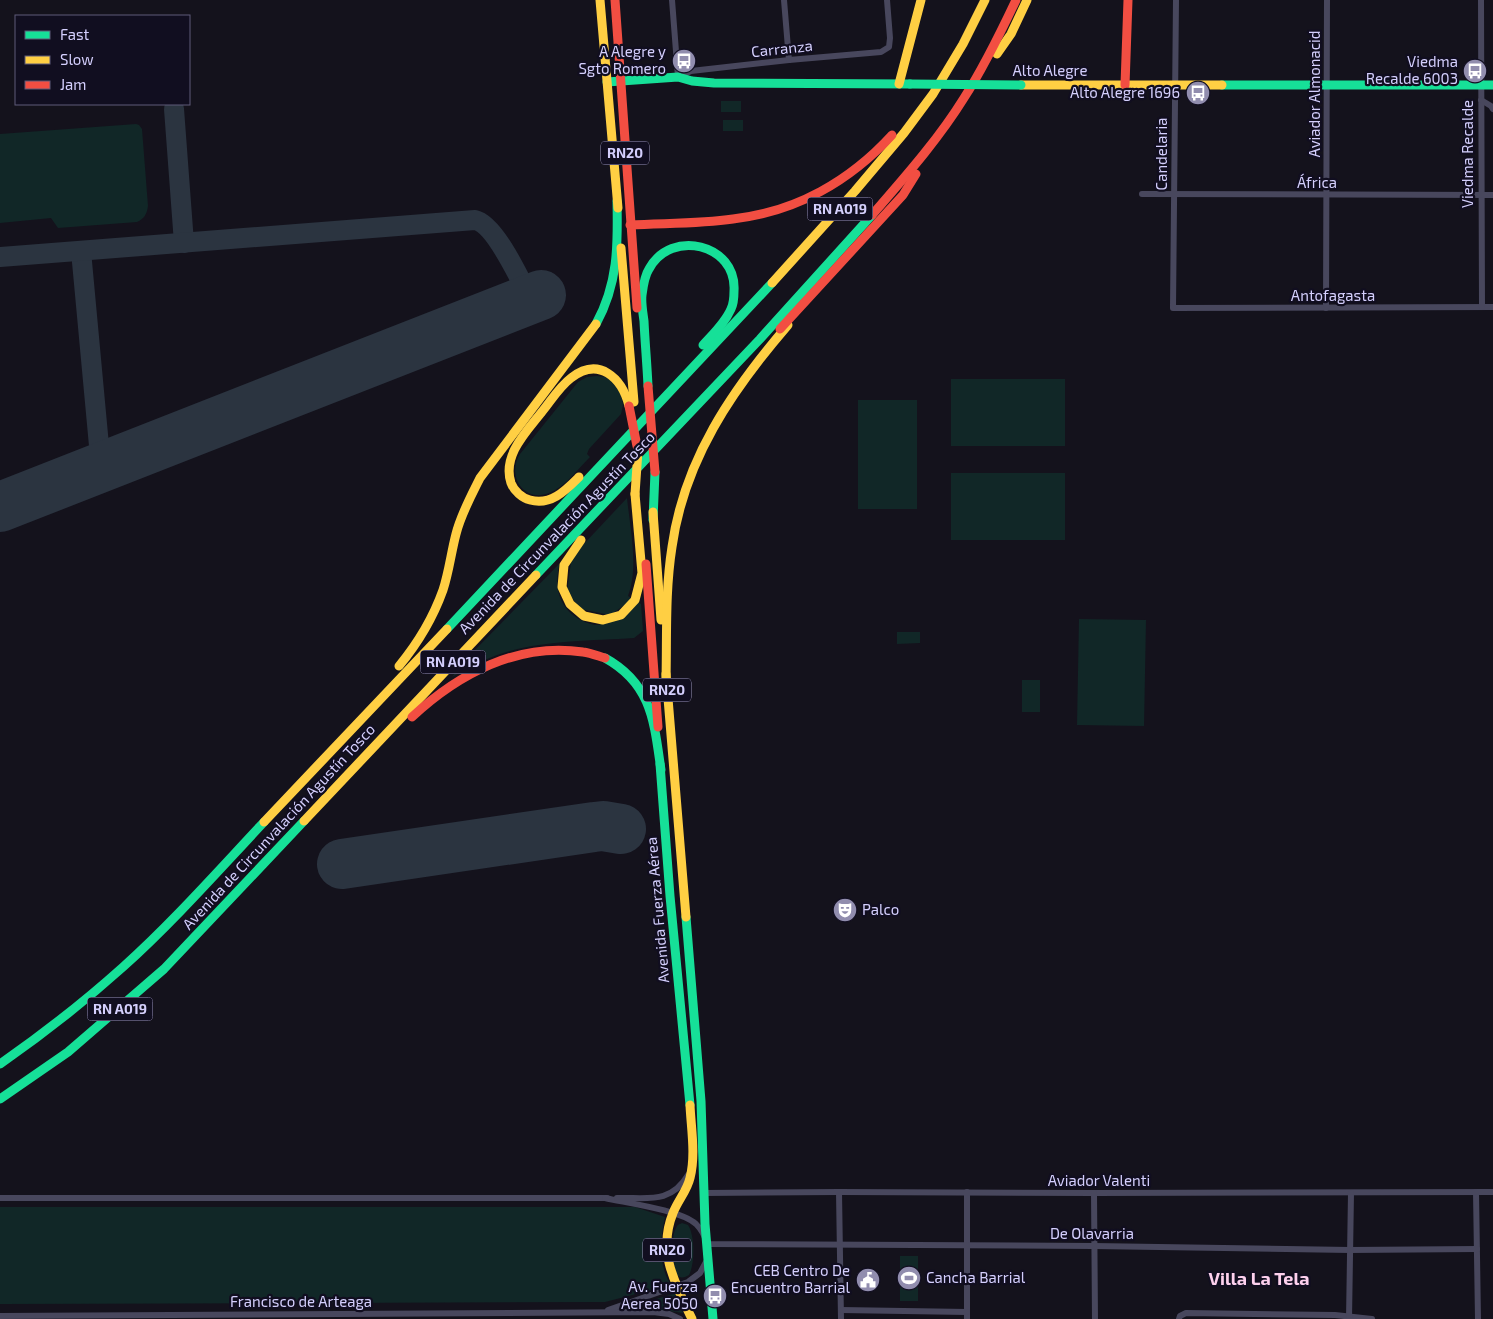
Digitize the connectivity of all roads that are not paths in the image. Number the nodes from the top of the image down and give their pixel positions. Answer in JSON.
{"nodes":[{"id":1,"x":600,"y":0,"type":"edge"},
{"id":2,"x":614,"y":0,"type":"edge"},
{"id":3,"x":672,"y":0,"type":"edge"},
{"id":4,"x":784,"y":0,"type":"edge"},
{"id":5,"x":887,"y":0,"type":"edge"},
{"id":6,"x":921,"y":0,"type":"edge"},
{"id":7,"x":977,"y":0,"type":"edge"},
{"id":8,"x":985,"y":0,"type":"edge"},
{"id":9,"x":1016,"y":0,"type":"edge"},
{"id":10,"x":1027,"y":0,"type":"edge"},
{"id":11,"x":1128,"y":0,"type":"edge"},
{"id":12,"x":1176,"y":0,"type":"edge"},
{"id":13,"x":1327,"y":0,"type":"edge"},
{"id":14,"x":1481,"y":0,"type":"edge"},
{"id":15,"x":789,"y":60,"type":"junction"},
{"id":16,"x":678,"y":77,"type":"junction"},
{"id":17,"x":607,"y":82,"type":"junction"},
{"id":18,"x":620,"y":82,"type":"junction"},
{"id":19,"x":899,"y":84,"type":"junction"},
{"id":20,"x":1125,"y":85,"type":"junction"},
{"id":21,"x":1175,"y":85,"type":"junction"},
{"id":22,"x":1328,"y":85,"type":"junction"},
{"id":23,"x":1481,"y":85,"type":"junction"},
{"id":24,"x":1493,"y":85,"type":"edge"},
{"id":25,"x":963,"y":100,"type":"junction"},
{"id":26,"x":1480,"y":100,"type":"junction"},
{"id":27,"x":1493,"y":108,"type":"edge"},
{"id":28,"x":948,"y":122,"type":"junction"},
{"id":29,"x":1142,"y":194,"type":"dead end"},
{"id":30,"x":1174,"y":195,"type":"junction"},
{"id":31,"x":1480,"y":195,"type":"junction"},
{"id":32,"x":1493,"y":195,"type":"edge"},
{"id":33,"x":1327,"y":196,"type":"junction"},
{"id":34,"x":617,"y":201,"type":"junction"},
{"id":35,"x":630,"y":225,"type":"junction"},
{"id":36,"x":814,"y":294,"type":"junction"},
{"id":37,"x":1482,"y":307,"type":"junction"},
{"id":38,"x":1493,"y":307,"type":"edge"},
{"id":39,"x":1172,"y":308,"type":"joint"},
{"id":40,"x":1326,"y":308,"type":"junction"},
{"id":41,"x":646,"y":389,"type":"junction"},
{"id":42,"x":631,"y":404,"type":"junction"},
{"id":43,"x":640,"y":424,"type":"junction"},
{"id":44,"x":638,"y":491,"type":"junction"},
{"id":45,"x":666,"y":680,"type":"junction"},
{"id":46,"x":364,"y":757,"type":"junction"},
{"id":47,"x":661,"y":770,"type":"junction"},
{"id":48,"x":310,"y":773,"type":"junction"},
{"id":49,"x":686,"y":917,"type":"junction"},
{"id":50,"x":672,"y":918,"type":"junction"},
{"id":51,"x":0,"y":1064,"type":"edge"},
{"id":52,"x":0,"y":1099,"type":"edge"},
{"id":53,"x":693,"y":1166,"type":"junction"},
{"id":54,"x":840,"y":1192,"type":"junction"},
{"id":55,"x":967,"y":1192,"type":"junction"},
{"id":56,"x":1476,"y":1192,"type":"junction"},
{"id":57,"x":1493,"y":1192,"type":"edge"},
{"id":58,"x":704,"y":1193,"type":"junction"},
{"id":59,"x":1094,"y":1193,"type":"junction"},
{"id":60,"x":1351,"y":1193,"type":"junction"},
{"id":61,"x":0,"y":1198,"type":"edge"},
{"id":62,"x":604,"y":1198,"type":"junction"},
{"id":63,"x":672,"y":1212,"type":"junction"},
{"id":64,"x":707,"y":1244,"type":"junction"},
{"id":65,"x":840,"y":1244,"type":"junction"},
{"id":66,"x":967,"y":1246,"type":"junction"},
{"id":67,"x":1094,"y":1246,"type":"junction"},
{"id":68,"x":1478,"y":1249,"type":"junction"},
{"id":69,"x":1350,"y":1250,"type":"junction"},
{"id":70,"x":708,"y":1260,"type":"junction"},
{"id":71,"x":676,"y":1286,"type":"junction"},
{"id":72,"x":841,"y":1310,"type":"junction"},
{"id":73,"x":602,"y":1312,"type":"junction"},
{"id":74,"x":0,"y":1316,"type":"edge"},
{"id":75,"x":378,"y":1316,"type":"edge"},
{"id":76,"x":584,"y":1316,"type":"edge"},
{"id":77,"x":967,"y":1316,"type":"edge"},
{"id":78,"x":150,"y":1317,"type":"edge"},
{"id":79,"x":45,"y":1318,"type":"edge"},
{"id":80,"x":1349,"y":1318,"type":"edge"},
{"id":81,"x":680,"y":1319,"type":"edge"},
{"id":82,"x":692,"y":1319,"type":"edge"},
{"id":83,"x":713,"y":1319,"type":"edge"},
{"id":84,"x":841,"y":1319,"type":"edge"},
{"id":85,"x":1095,"y":1319,"type":"edge"},
{"id":86,"x":1180,"y":1319,"type":"edge"},
{"id":87,"x":1372,"y":1319,"type":"edge"},
{"id":88,"x":1478,"y":1319,"type":"edge"}],
"edges":[{"from":1,"to":17,"type":"main road","number":"RN20"},
{"from":2,"to":18,"type":"main road","number":"RN20"},
{"from":3,"to":16,"type":"street"},
{"from":4,"to":15,"type":"street"},
{"from":5,"to":15,"type":"street","name":"Carranza"},
{"from":6,"to":19,"type":"main road"},
{"from":7,"to":35,"type":"main road"},
{"from":8,"to":43,"type":"main road","name":"Avenida de Circunvalación Agustín Tosco","number":"RN A019"},
{"from":9,"to":25,"type":"main road","name":"Avenida de Circunvalación Agustín Tosco","number":"RN A019"},
{"from":10,"to":25,"type":"main road"},
{"from":11,"to":20,"type":"main road"},
{"from":12,"to":21,"type":"street","name":"Candelaria"},
{"from":13,"to":22,"type":"street","name":"Aviador Almonacid"},
{"from":14,"to":23,"type":"street","name":"Viedma Recalde"},
{"from":15,"to":16,"type":"street","name":"Carranza"},
{"from":16,"to":18,"type":"main road","name":"Alto Alegre"},
{"from":16,"to":19,"type":"main road","name":"Alto Alegre"},
{"from":17,"to":18,"type":"main road","name":"Alto Alegre"},
{"from":17,"to":34,"type":"main road","number":"RN20"},
{"from":18,"to":35,"type":"main road","number":"RN20"},
{"from":19,"to":20,"type":"main road","name":"Alto Alegre","bridge":true},
{"from":20,"to":21,"type":"main road","name":"Alto Alegre"},
{"from":21,"to":22,"type":"main road","name":"Alto Alegre"},
{"from":21,"to":30,"type":"street","name":"Candelaria"},
{"from":22,"to":23,"type":"main road","name":"Alto Alegre"},
{"from":22,"to":33,"type":"street","name":"Aviador Almonacid"},
{"from":23,"to":24,"type":"main road","name":"Alto Alegre"},
{"from":23,"to":26,"type":"street","name":"Viedma Recalde"},
{"from":25,"to":28,"type":"main road","name":"Avenida de Circunvalación Agustín Tosco","number":"RN A019"},
{"from":26,"to":27,"type":"street"},
{"from":26,"to":31,"type":"street","name":"Viedma Recalde"},
{"from":28,"to":36,"type":"main road"},
{"from":28,"to":46,"type":"main road","name":"Avenida de Circunvalación Agustín Tosco","number":"RN A019"},
{"from":29,"to":30,"type":"street","name":"África"},
{"from":30,"to":33,"type":"street","name":"África"},
{"from":30,"to":39,"type":"street","name":"Candelaria"},
{"from":31,"to":32,"type":"street","name":"África"},
{"from":31,"to":33,"type":"street","name":"África"},
{"from":31,"to":37,"type":"street","name":"Viedma Recalde"},
{"from":33,"to":40,"type":"street","name":"Aviador Almonacid"},
{"from":34,"to":42,"type":"main road","number":"RN20"},
{"from":34,"to":48,"type":"main road"},
{"from":35,"to":41,"type":"main road","number":"RN20"},
{"from":36,"to":44,"type":"main road"},
{"from":36,"to":45,"type":"main road"},
{"from":37,"to":38,"type":"street","name":"Antofagasta"},
{"from":37,"to":40,"type":"street","name":"Antofagasta"},
{"from":39,"to":40,"type":"street","name":"Antofagasta"},
{"from":41,"to":43,"type":"main road"},
{"from":41,"to":45,"type":"main road","name":"Avenida Fuerza Aérea","number":"RN20","bridge":true},
{"from":42,"to":43,"type":"main road"},
{"from":42,"to":44,"type":"main road","bridge":true},
{"from":43,"to":48,"type":"main road","name":"Avenida de Circunvalación Agustín Tosco","number":"RN A019"},
{"from":44,"to":47,"type":"main road","name":"Avenida Fuerza Aérea","number":"RN20"},
{"from":45,"to":49,"type":"main road","name":"Avenida Fuerza Aérea","number":"RN20"},
{"from":46,"to":47,"type":"main road"},
{"from":46,"to":52,"type":"main road","name":"Avenida de Circunvalación Agustín Tosco","number":"RN A019"},
{"from":47,"to":50,"type":"main road","name":"Avenida Fuerza Aérea","number":"RN20"},
{"from":48,"to":51,"type":"main road","name":"Avenida de Circunvalación Agustín Tosco","number":"RN A019"},
{"from":49,"to":50,"type":"main road"},
{"from":49,"to":58,"type":"main road","name":"Avenida Fuerza Aérea","number":"RN20"},
{"from":50,"to":53,"type":"main road","name":"Avenida Fuerza Aérea","number":"RN20"},
{"from":53,"to":62,"type":"street"},
{"from":53,"to":63,"type":"main road","name":"Avenida Fuerza Aérea","number":"RN20"},
{"from":54,"to":55,"type":"street","name":"Aviador Valenti"},
{"from":54,"to":58,"type":"street","name":"Aviador Valenti"},
{"from":54,"to":65,"type":"street"},
{"from":55,"to":59,"type":"street","name":"Aviador Valenti"},
{"from":55,"to":66,"type":"street"},
{"from":56,"to":57,"type":"street","name":"Aviador Valenti"},
{"from":56,"to":60,"type":"street","name":"Aviador Valenti"},
{"from":56,"to":68,"type":"street"},
{"from":58,"to":64,"type":"main road","name":"Avenida Fuerza Aérea","number":"RN20"},
{"from":59,"to":60,"type":"street","name":"Aviador Valenti"},
{"from":59,"to":67,"type":"street"},
{"from":60,"to":69,"type":"street"},
{"from":61,"to":62,"type":"street"},
{"from":62,"to":63,"type":"street"},
{"from":63,"to":64,"type":"street"},
{"from":63,"to":71,"type":"main road","name":"Avenida Fuerza Aérea","number":"RN20"},
{"from":64,"to":65,"type":"street","name":"De Olavarria"},
{"from":64,"to":70,"type":"main road","name":"Avenida Fuerza Aérea","number":"RN20"},
{"from":65,"to":66,"type":"street","name":"De Olavarria"},
{"from":65,"to":72,"type":"street"},
{"from":66,"to":67,"type":"street","name":"De Olavarria"},
{"from":66,"to":77,"type":"street"},
{"from":67,"to":69,"type":"street","name":"De Olavarria"},
{"from":67,"to":85,"type":"street"},
{"from":68,"to":69,"type":"street","name":"De Olavarria"},
{"from":68,"to":88,"type":"street"},
{"from":69,"to":80,"type":"street"},
{"from":70,"to":71,"type":"street","name":"Francisco de Arteaga"},
{"from":70,"to":83,"type":"main road","name":"Avenida Fuerza Aérea","number":"RN20"},
{"from":71,"to":73,"type":"street","name":"Francisco de Arteaga"},
{"from":71,"to":82,"type":"main road","name":"Avenida Fuerza Aérea","number":"RN20"},
{"from":72,"to":77,"type":"street"},
{"from":72,"to":84,"type":"street"},
{"from":73,"to":76,"type":"street","name":"Francisco de Arteaga"},
{"from":73,"to":81,"type":"street","name":"Francisco de Arteaga"},
{"from":74,"to":79,"type":"street","name":"Francisco de Arteaga"},
{"from":75,"to":76,"type":"street","name":"Francisco de Arteaga"},
{"from":75,"to":78,"type":"street","name":"Francisco de Arteaga"},
{"from":78,"to":79,"type":"street","name":"Francisco de Arteaga"},
{"from":80,"to":86,"type":"street"},
{"from":80,"to":87,"type":"street"}]}
